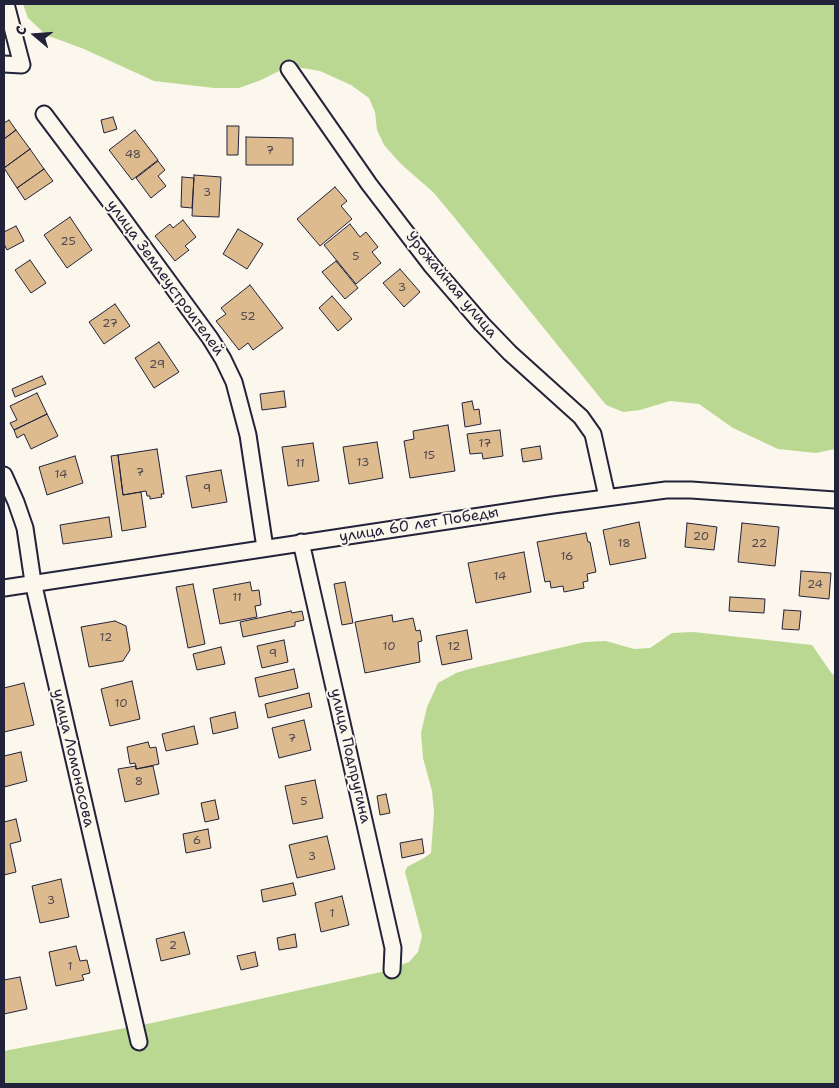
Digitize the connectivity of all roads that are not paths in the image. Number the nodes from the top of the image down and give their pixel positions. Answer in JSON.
{"nodes":[{"id":1,"x":6,"y":4,"type":"edge"},
{"id":2,"x":4,"y":64,"type":"edge"},
{"id":3,"x":289,"y":69,"type":"dead end"},
{"id":4,"x":44,"y":114,"type":"dead end"},
{"id":5,"x":4,"y":475,"type":"edge"},
{"id":6,"x":607,"y":497,"type":"junction"},
{"id":7,"x":835,"y":500,"type":"edge"},
{"id":8,"x":301,"y":542,"type":"junction"},
{"id":9,"x":265,"y":548,"type":"junction"},
{"id":10,"x":33,"y":582,"type":"junction"},
{"id":11,"x":4,"y":588,"type":"edge"},
{"id":12,"x":392,"y":970,"type":"dead end"},
{"id":13,"x":139,"y":1042,"type":"dead end"}],
"edges":[{"from":1,"to":2,"type":"street"},
{"from":3,"to":6,"type":"street","name":"Урожайная улица"},
{"from":4,"to":9,"type":"street","name":"улица Землеустроителей"},
{"from":5,"to":10,"type":"street","name":"улица Ломоносова"},
{"from":6,"to":7,"type":"street","name":"улица 60 лет Победы"},
{"from":6,"to":8,"type":"street","name":"улица 60 лет Победы"},
{"from":8,"to":9,"type":"street","name":"улица 60 лет Победы"},
{"from":8,"to":12,"type":"street","name":"улица Подпругина"},
{"from":9,"to":10,"type":"street","name":"улица 60 лет Победы"},
{"from":10,"to":11,"type":"street","name":"улица 60 лет Победы"},
{"from":10,"to":13,"type":"street","name":"улица Ломоносова"}]}
